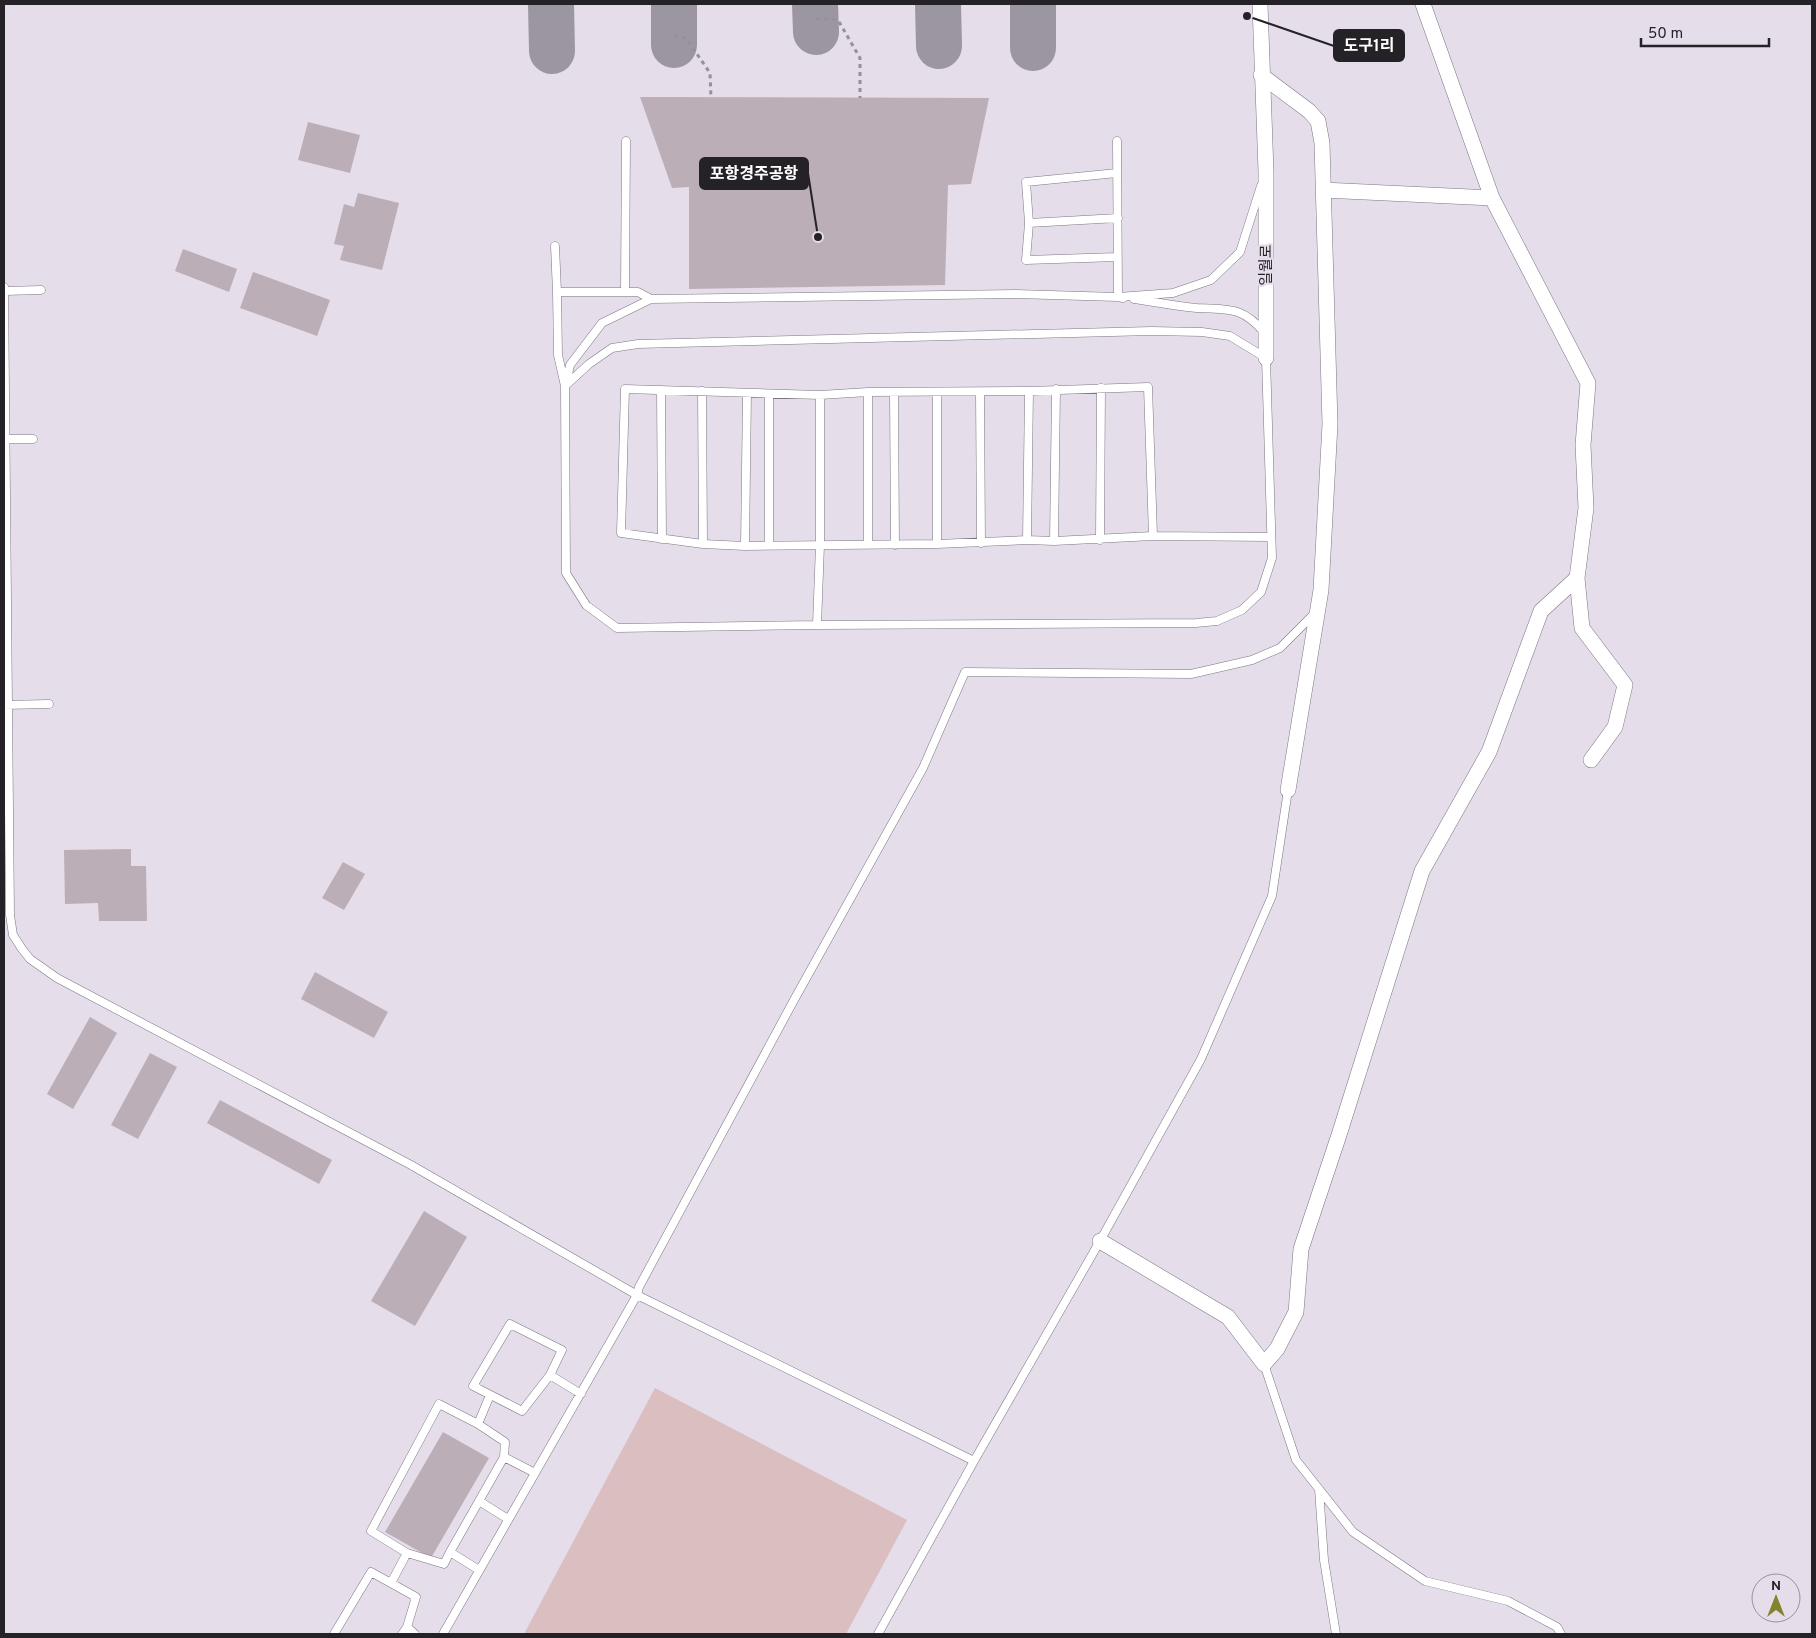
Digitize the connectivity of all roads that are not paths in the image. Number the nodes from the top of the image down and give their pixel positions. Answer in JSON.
{"nodes":[{"id":1,"x":1260,"y":4,"type":"edge"},
{"id":2,"x":1423,"y":4,"type":"edge"},
{"id":3,"x":1261,"y":75,"type":"junction"},
{"id":4,"x":626,"y":140,"type":"dead end"},
{"id":5,"x":1117,"y":141,"type":"dead end"},
{"id":6,"x":1266,"y":172,"type":"junction"},
{"id":7,"x":1118,"y":173,"type":"junction"},
{"id":8,"x":1323,"y":190,"type":"junction"},
{"id":9,"x":1492,"y":198,"type":"junction"},
{"id":10,"x":1118,"y":218,"type":"junction"},
{"id":11,"x":1029,"y":222,"type":"junction"},
{"id":12,"x":555,"y":246,"type":"dead end"},
{"id":13,"x":1118,"y":257,"type":"junction"},
{"id":14,"x":4,"y":287,"type":"edge"},
{"id":15,"x":40,"y":290,"type":"dead end"},
{"id":16,"x":4,"y":291,"type":"edge"},
{"id":17,"x":625,"y":291,"type":"junction"},
{"id":18,"x":557,"y":292,"type":"junction"},
{"id":19,"x":1118,"y":297,"type":"junction"},
{"id":20,"x":651,"y":299,"type":"junction"},
{"id":21,"x":1266,"y":335,"type":"junction"},
{"id":22,"x":1266,"y":358,"type":"junction"},
{"id":23,"x":565,"y":386,"type":"junction"},
{"id":24,"x":1101,"y":388,"type":"junction"},
{"id":25,"x":1056,"y":389,"type":"junction"},
{"id":26,"x":661,"y":390,"type":"junction"},
{"id":27,"x":702,"y":391,"type":"junction"},
{"id":28,"x":1029,"y":391,"type":"junction"},
{"id":29,"x":868,"y":392,"type":"junction"},
{"id":30,"x":980,"y":392,"type":"junction"},
{"id":31,"x":747,"y":393,"type":"junction"},
{"id":32,"x":894,"y":393,"type":"junction"},
{"id":33,"x":937,"y":393,"type":"junction"},
{"id":34,"x":769,"y":394,"type":"junction"},
{"id":35,"x":820,"y":395,"type":"junction"},
{"id":36,"x":33,"y":438,"type":"dead end"},
{"id":37,"x":5,"y":439,"type":"edge"},
{"id":38,"x":1153,"y":536,"type":"junction"},
{"id":39,"x":1271,"y":537,"type":"junction"},
{"id":40,"x":662,"y":539,"type":"junction"},
{"id":41,"x":1027,"y":540,"type":"junction"},
{"id":42,"x":1100,"y":540,"type":"junction"},
{"id":43,"x":1054,"y":541,"type":"junction"},
{"id":44,"x":980,"y":543,"type":"junction"},
{"id":45,"x":702,"y":544,"type":"junction"},
{"id":46,"x":868,"y":544,"type":"junction"},
{"id":47,"x":895,"y":544,"type":"junction"},
{"id":48,"x":937,"y":544,"type":"junction"},
{"id":49,"x":769,"y":545,"type":"junction"},
{"id":50,"x":820,"y":545,"type":"junction"},
{"id":51,"x":746,"y":546,"type":"junction"},
{"id":52,"x":1577,"y":578,"type":"junction"},
{"id":53,"x":1318,"y":609,"type":"junction"},
{"id":54,"x":817,"y":624,"type":"junction"},
{"id":55,"x":49,"y":704,"type":"dead end"},
{"id":56,"x":6,"y":705,"type":"edge"},
{"id":57,"x":1591,"y":760,"type":"dead end"},
{"id":58,"x":1288,"y":790,"type":"joint"},
{"id":59,"x":1100,"y":1241,"type":"junction"},
{"id":60,"x":638,"y":1295,"type":"junction"},
{"id":61,"x":1264,"y":1364,"type":"junction"},
{"id":62,"x":550,"y":1375,"type":"junction"},
{"id":63,"x":581,"y":1394,"type":"junction"},
{"id":64,"x":490,"y":1395,"type":"junction"},
{"id":65,"x":478,"y":1424,"type":"junction"},
{"id":66,"x":504,"y":1457,"type":"junction"},
{"id":67,"x":974,"y":1461,"type":"junction"},
{"id":68,"x":535,"y":1473,"type":"junction"},
{"id":69,"x":1319,"y":1489,"type":"junction"},
{"id":70,"x":479,"y":1501,"type":"junction"},
{"id":71,"x":508,"y":1519,"type":"junction"},
{"id":72,"x":450,"y":1552,"type":"junction"},
{"id":73,"x":407,"y":1553,"type":"junction"},
{"id":74,"x":479,"y":1570,"type":"junction"},
{"id":75,"x":391,"y":1583,"type":"junction"},
{"id":76,"x":404,"y":1631,"type":"edge"},
{"id":77,"x":334,"y":1634,"type":"edge"},
{"id":78,"x":415,"y":1634,"type":"edge"},
{"id":79,"x":443,"y":1634,"type":"edge"},
{"id":80,"x":878,"y":1634,"type":"edge"},
{"id":81,"x":1336,"y":1634,"type":"edge"},
{"id":82,"x":1561,"y":1634,"type":"edge"}],
"edges":[{"from":1,"to":3,"type":"street","name":"일월로"},
{"from":2,"to":9,"type":"street"},
{"from":3,"to":6,"type":"street","name":"일월로"},
{"from":3,"to":8,"type":"street"},
{"from":4,"to":17,"type":"lane"},
{"from":5,"to":7,"type":"lane"},
{"from":6,"to":19,"type":"lane"},
{"from":6,"to":21,"type":"street","name":"일월로"},
{"from":7,"to":10,"type":"lane"},
{"from":7,"to":11,"type":"lane"},
{"from":8,"to":9,"type":"street"},
{"from":8,"to":53,"type":"street"},
{"from":9,"to":52,"type":"street"},
{"from":10,"to":11,"type":"lane"},
{"from":10,"to":13,"type":"lane"},
{"from":11,"to":13,"type":"lane"},
{"from":12,"to":18,"type":"lane"},
{"from":13,"to":19,"type":"lane"},
{"from":14,"to":16,"type":"lane"},
{"from":15,"to":16,"type":"lane"},
{"from":16,"to":37,"type":"lane"},
{"from":17,"to":18,"type":"lane"},
{"from":17,"to":20,"type":"lane"},
{"from":18,"to":23,"type":"lane"},
{"from":19,"to":20,"type":"lane"},
{"from":19,"to":21,"type":"lane"},
{"from":20,"to":23,"type":"lane"},
{"from":21,"to":22,"type":"street","name":"일월로"},
{"from":22,"to":23,"type":"lane"},
{"from":22,"to":39,"type":"lane"},
{"from":23,"to":54,"type":"lane"},
{"from":24,"to":25,"type":"lane"},
{"from":24,"to":38,"type":"lane"},
{"from":24,"to":42,"type":"lane"},
{"from":25,"to":28,"type":"lane"},
{"from":25,"to":43,"type":"lane"},
{"from":26,"to":27,"type":"lane"},
{"from":26,"to":40,"type":"lane"},
{"from":26,"to":40,"type":"lane"},
{"from":27,"to":31,"type":"lane"},
{"from":27,"to":45,"type":"lane"},
{"from":28,"to":30,"type":"lane"},
{"from":28,"to":41,"type":"lane"},
{"from":29,"to":32,"type":"lane"},
{"from":29,"to":35,"type":"lane"},
{"from":29,"to":46,"type":"lane"},
{"from":30,"to":33,"type":"lane"},
{"from":30,"to":44,"type":"lane"},
{"from":31,"to":34,"type":"lane"},
{"from":31,"to":51,"type":"lane"},
{"from":32,"to":33,"type":"lane"},
{"from":32,"to":47,"type":"lane"},
{"from":33,"to":48,"type":"lane"},
{"from":34,"to":35,"type":"lane"},
{"from":34,"to":49,"type":"lane"},
{"from":35,"to":50,"type":"lane"},
{"from":36,"to":37,"type":"lane"},
{"from":37,"to":56,"type":"lane"},
{"from":38,"to":39,"type":"lane"},
{"from":38,"to":42,"type":"lane"},
{"from":39,"to":54,"type":"lane"},
{"from":40,"to":45,"type":"lane"},
{"from":41,"to":43,"type":"lane"},
{"from":41,"to":44,"type":"lane"},
{"from":42,"to":43,"type":"lane"},
{"from":44,"to":48,"type":"lane"},
{"from":45,"to":51,"type":"lane"},
{"from":46,"to":47,"type":"lane"},
{"from":46,"to":50,"type":"lane"},
{"from":47,"to":48,"type":"lane"},
{"from":49,"to":50,"type":"lane"},
{"from":49,"to":51,"type":"lane"},
{"from":50,"to":54,"type":"lane"},
{"from":52,"to":57,"type":"street"},
{"from":52,"to":61,"type":"street"},
{"from":53,"to":58,"type":"street"},
{"from":53,"to":60,"type":"lane"},
{"from":55,"to":56,"type":"lane"},
{"from":56,"to":60,"type":"lane"},
{"from":58,"to":59,"type":"lane"},
{"from":59,"to":61,"type":"street"},
{"from":59,"to":67,"type":"lane"},
{"from":60,"to":63,"type":"lane"},
{"from":60,"to":67,"type":"lane"},
{"from":61,"to":69,"type":"lane"},
{"from":62,"to":63,"type":"lane"},
{"from":62,"to":64,"type":"lane"},
{"from":62,"to":64,"type":"lane"},
{"from":63,"to":68,"type":"lane"},
{"from":64,"to":65,"type":"lane"},
{"from":65,"to":66,"type":"lane"},
{"from":65,"to":73,"type":"lane"},
{"from":66,"to":68,"type":"lane"},
{"from":66,"to":70,"type":"lane"},
{"from":67,"to":80,"type":"lane"},
{"from":68,"to":71,"type":"lane"},
{"from":69,"to":81,"type":"lane"},
{"from":69,"to":82,"type":"lane"},
{"from":70,"to":71,"type":"lane"},
{"from":70,"to":72,"type":"lane"},
{"from":71,"to":74,"type":"lane"},
{"from":72,"to":73,"type":"lane"},
{"from":72,"to":74,"type":"lane"},
{"from":73,"to":75,"type":"lane"},
{"from":74,"to":79,"type":"lane"},
{"from":75,"to":76,"type":"lane"},
{"from":75,"to":77,"type":"lane"},
{"from":76,"to":78,"type":"lane"}]}
